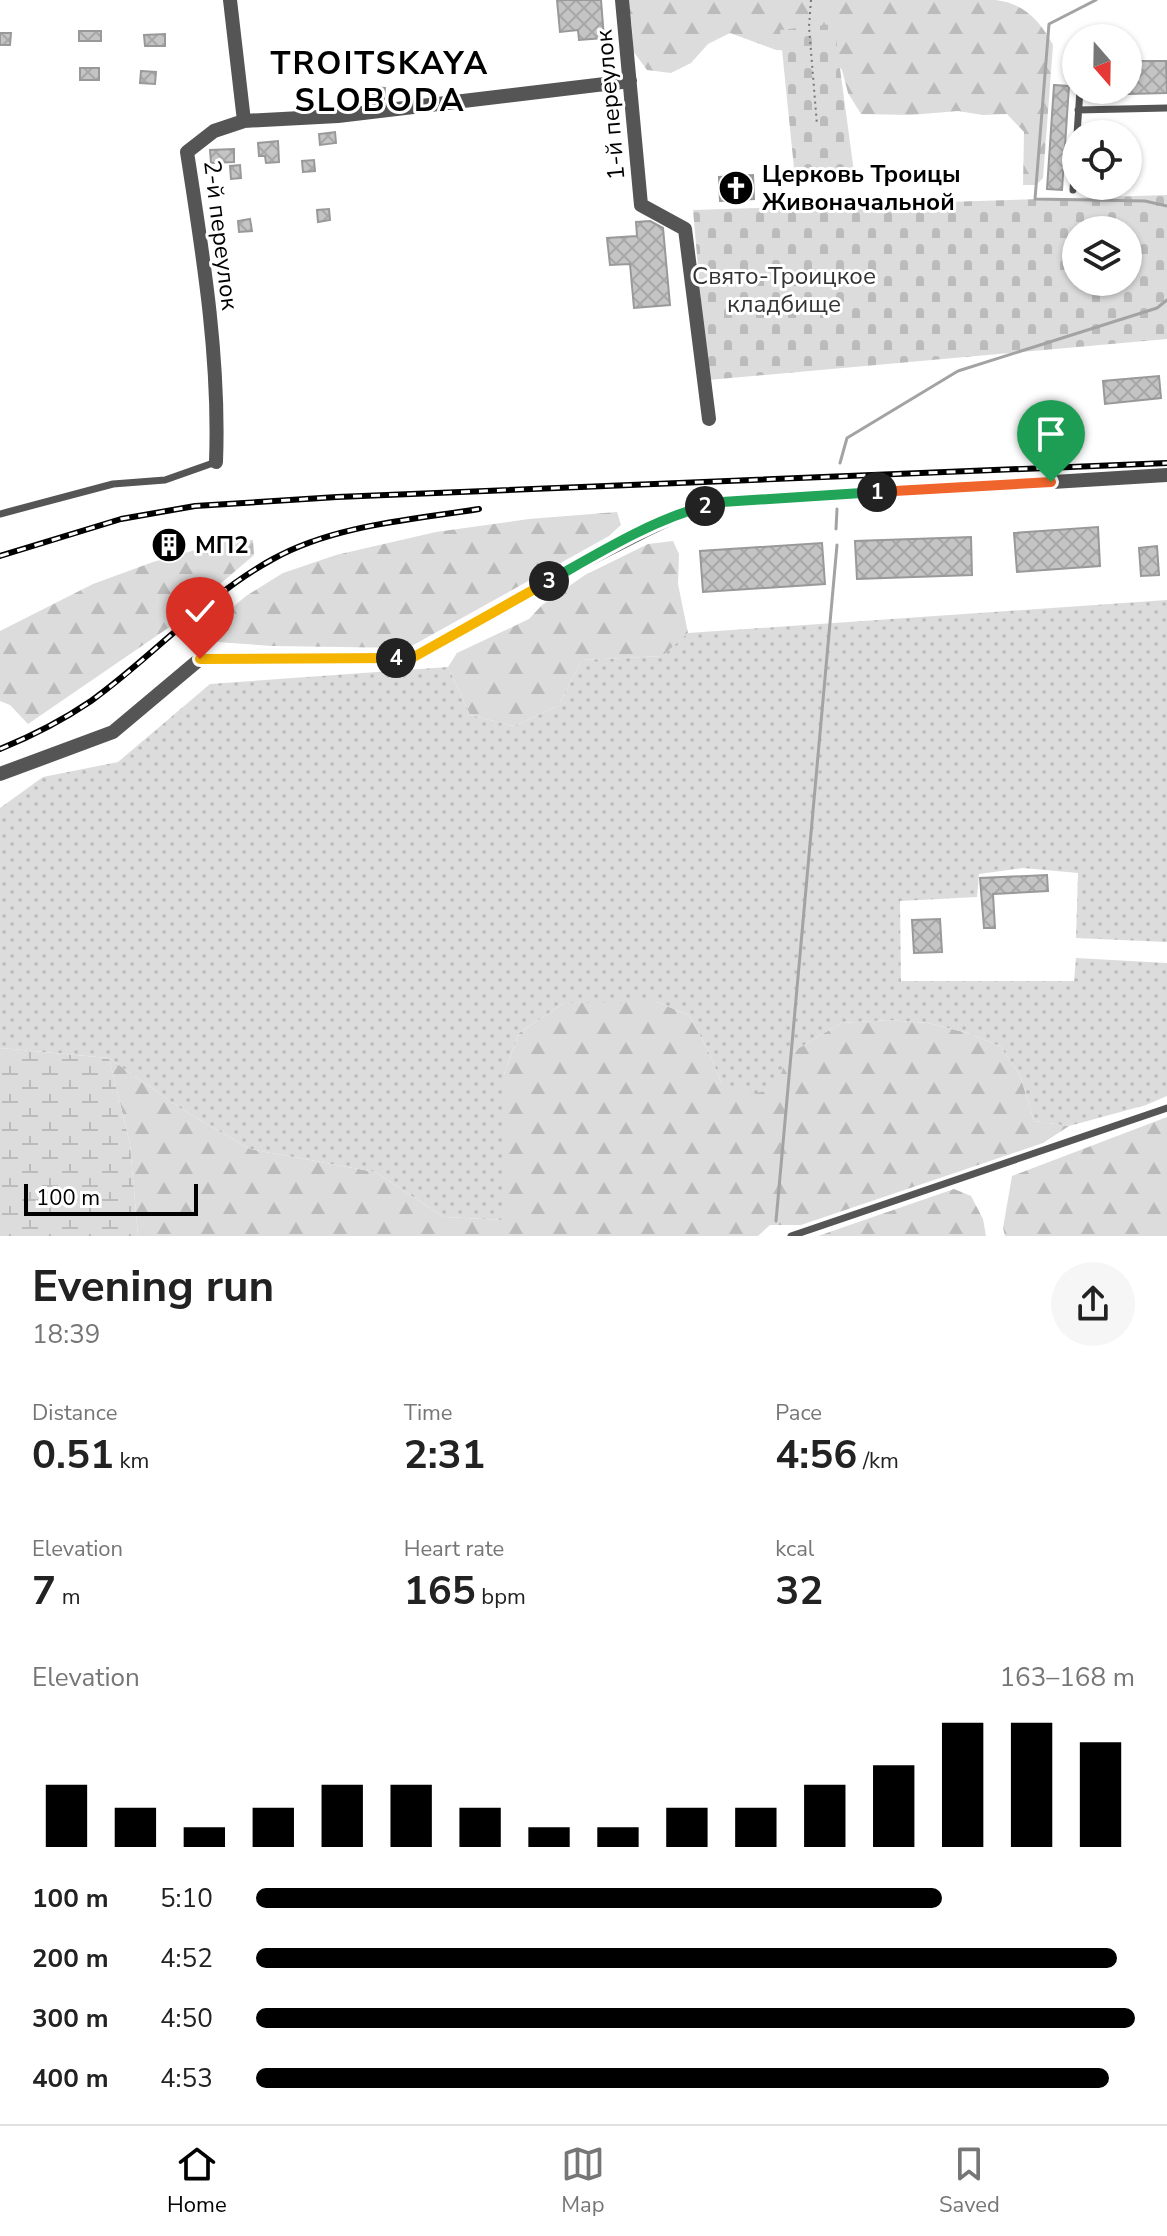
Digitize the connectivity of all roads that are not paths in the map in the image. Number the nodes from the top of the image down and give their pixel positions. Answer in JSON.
{"nodes":[{"id":1,"x":230,"y":0,"type":"edge"},
{"id":2,"x":622,"y":0,"type":"edge"},
{"id":3,"x":630,"y":81,"type":"junction"},
{"id":4,"x":1079,"y":104,"type":"edge"},
{"id":5,"x":1167,"y":108,"type":"edge"},
{"id":6,"x":1078,"y":110,"type":"junction"},
{"id":7,"x":1078,"y":120,"type":"edge"},
{"id":8,"x":244,"y":121,"type":"junction"},
{"id":9,"x":709,"y":419,"type":"dead end"},
{"id":10,"x":216,"y":462,"type":"joint"},
{"id":11,"x":1167,"y":475,"type":"edge"},
{"id":12,"x":0,"y":514,"type":"edge"},
{"id":13,"x":0,"y":774,"type":"edge"},
{"id":14,"x":1167,"y":1108,"type":"edge"},
{"id":15,"x":791,"y":1236,"type":"edge"}],
"edges":[{"from":1,"to":8,"type":"street"},
{"from":2,"to":3,"type":"street","name":"1-й переулок"},
{"from":3,"to":8,"type":"street"},
{"from":3,"to":9,"type":"street","name":"1-й переулок"},
{"from":4,"to":6,"type":"lane"},
{"from":5,"to":6,"type":"lane"},
{"from":6,"to":7,"type":"lane"},
{"from":8,"to":10,"type":"street","name":"2-й переулок"},
{"from":10,"to":12,"type":"lane"},
{"from":11,"to":13,"type":"street"},
{"from":14,"to":15,"type":"lane"}]}
